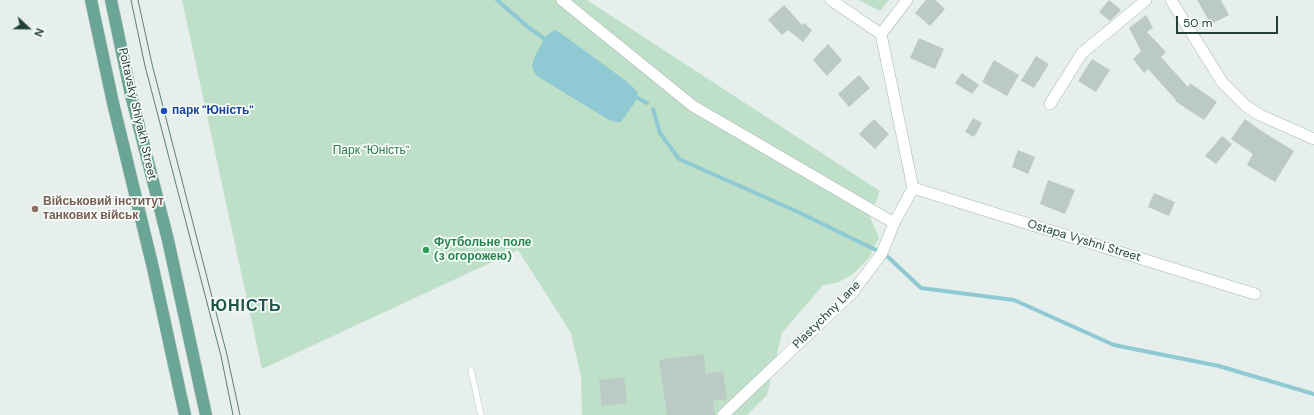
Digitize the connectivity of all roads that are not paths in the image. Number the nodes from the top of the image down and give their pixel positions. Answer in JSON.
{"nodes":[{"id":1,"x":91,"y":0,"type":"edge"},
{"id":2,"x":111,"y":0,"type":"edge"},
{"id":3,"x":562,"y":0,"type":"edge"},
{"id":4,"x":831,"y":0,"type":"edge"},
{"id":5,"x":907,"y":0,"type":"edge"},
{"id":6,"x":1146,"y":0,"type":"edge"},
{"id":7,"x":1171,"y":0,"type":"edge"},
{"id":8,"x":881,"y":34,"type":"junction"},
{"id":9,"x":1050,"y":104,"type":"dead end"},
{"id":10,"x":1314,"y":139,"type":"edge"},
{"id":11,"x":913,"y":188,"type":"junction"},
{"id":12,"x":894,"y":222,"type":"junction"},
{"id":13,"x":1255,"y":294,"type":"dead end"},
{"id":14,"x":471,"y":370,"type":"dead end"},
{"id":15,"x":185,"y":415,"type":"edge"},
{"id":16,"x":206,"y":415,"type":"edge"},
{"id":17,"x":481,"y":415,"type":"edge"},
{"id":18,"x":723,"y":415,"type":"edge"}],
"edges":[{"from":1,"to":15,"type":"main road","name":"Poltavsky Shlyakh Street"},
{"from":2,"to":16,"type":"main road","name":"Poltavsky Shlyakh Street"},
{"from":3,"to":12,"type":"street"},
{"from":4,"to":8,"type":"street"},
{"from":5,"to":8,"type":"street"},
{"from":6,"to":9,"type":"street"},
{"from":7,"to":10,"type":"street"},
{"from":8,"to":11,"type":"street"},
{"from":11,"to":12,"type":"street","name":"Plastychny Lane"},
{"from":11,"to":13,"type":"street","name":"Ostapa Vyshni Street"},
{"from":12,"to":18,"type":"street","name":"Plastychny Lane"},
{"from":14,"to":17,"type":"lane"}]}
